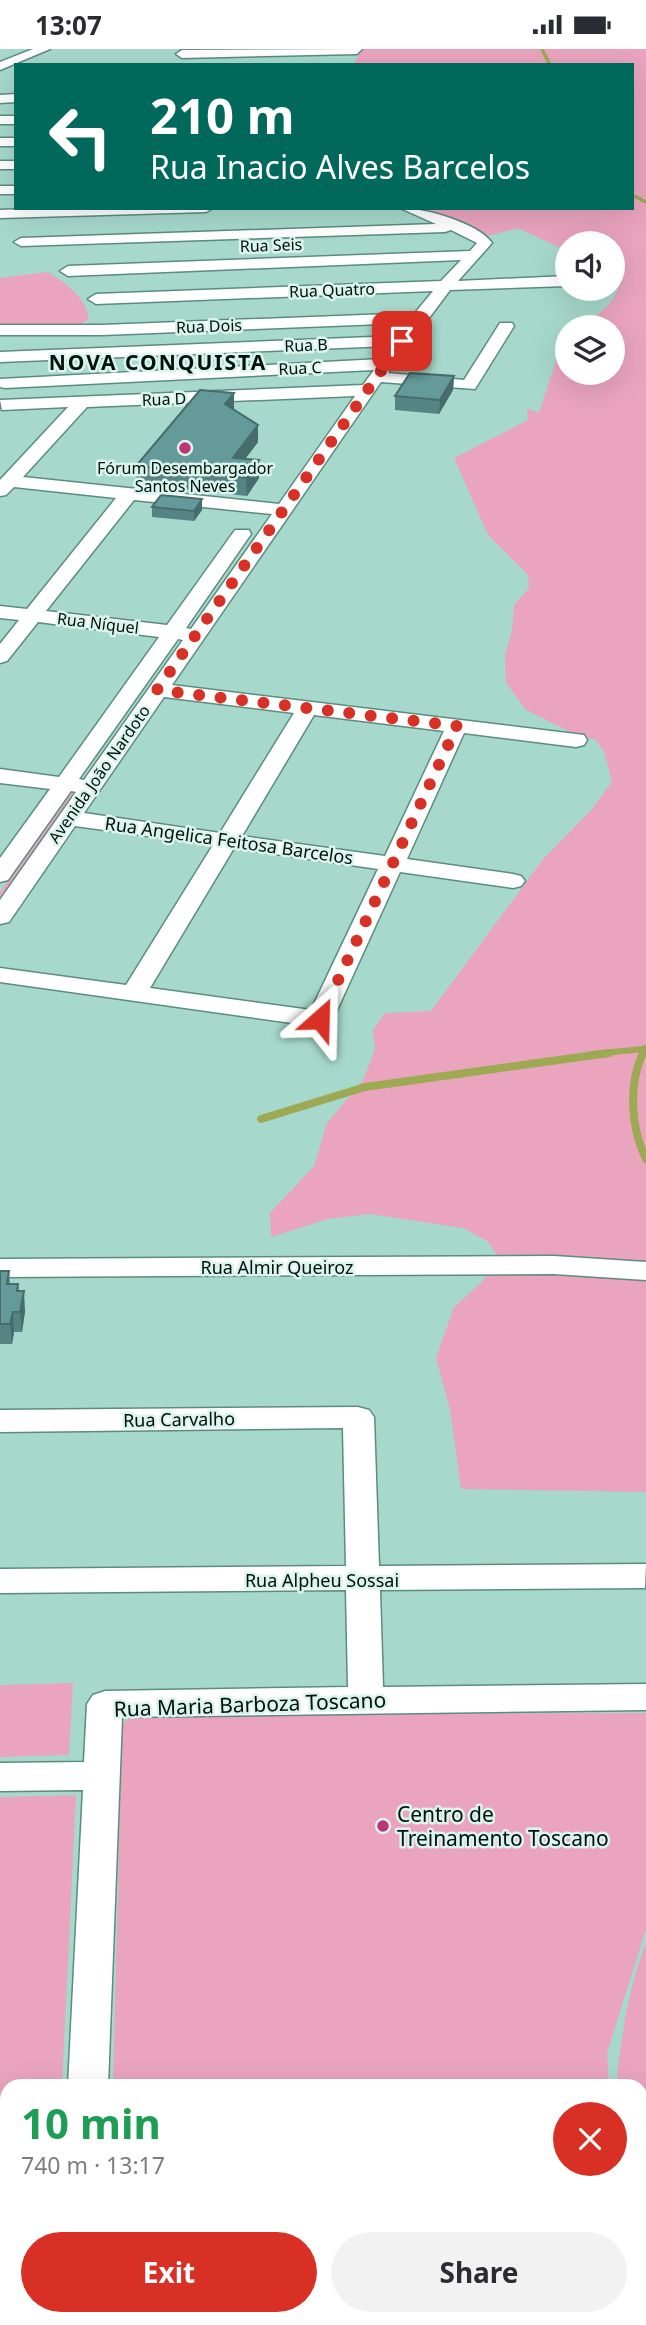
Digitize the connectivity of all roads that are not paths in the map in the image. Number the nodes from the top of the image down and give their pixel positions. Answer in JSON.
{"nodes":[{"id":1,"x":44,"y":49,"type":"edge"},
{"id":2,"x":358,"y":49,"type":"edge"},
{"id":3,"x":183,"y":56,"type":"edge"},
{"id":4,"x":0,"y":66,"type":"edge"},
{"id":5,"x":137,"y":210,"type":"edge"},
{"id":6,"x":412,"y":210,"type":"edge"},
{"id":7,"x":0,"y":214,"type":"edge"},
{"id":8,"x":459,"y":227,"type":"junction"},
{"id":9,"x":230,"y":228,"type":"junction"},
{"id":10,"x":480,"y":249,"type":"junction"},
{"id":11,"x":56,"y":263,"type":"junction"},
{"id":12,"x":241,"y":263,"type":"junction"},
{"id":13,"x":555,"y":281,"type":"edge"},
{"id":14,"x":445,"y":286,"type":"junction"},
{"id":15,"x":249,"y":293,"type":"junction"},
{"id":16,"x":96,"y":299,"type":"junction"},
{"id":17,"x":419,"y":318,"type":"junction"},
{"id":18,"x":259,"y":324,"type":"junction"},
{"id":19,"x":225,"y":325,"type":"junction"},
{"id":20,"x":506,"y":326,"type":"dead end"},
{"id":21,"x":0,"y":330,"type":"edge"},
{"id":22,"x":102,"y":330,"type":"junction"},
{"id":23,"x":402,"y":341,"type":"junction"},
{"id":24,"x":230,"y":348,"type":"junction"},
{"id":25,"x":0,"y":358,"type":"edge"},
{"id":26,"x":236,"y":371,"type":"junction"},
{"id":27,"x":369,"y":381,"type":"junction"},
{"id":28,"x":5,"y":383,"type":"dead end"},
{"id":29,"x":243,"y":395,"type":"junction"},
{"id":30,"x":82,"y":402,"type":"junction"},
{"id":31,"x":2,"y":405,"type":"dead end"},
{"id":32,"x":316,"y":434,"type":"dead end"},
{"id":33,"x":5,"y":486,"type":"edge"},
{"id":34,"x":276,"y":487,"type":"dead end"},
{"id":35,"x":129,"y":494,"type":"junction"},
{"id":36,"x":271,"y":509,"type":"junction"},
{"id":37,"x":0,"y":612,"type":"edge"},
{"id":38,"x":33,"y":616,"type":"junction"},
{"id":39,"x":173,"y":632,"type":"junction"},
{"id":40,"x":196,"y":635,"type":"junction"},
{"id":41,"x":0,"y":657,"type":"edge"},
{"id":42,"x":157,"y":690,"type":"junction"},
{"id":43,"x":308,"y":708,"type":"junction"},
{"id":44,"x":457,"y":726,"type":"junction"},
{"id":45,"x":576,"y":740,"type":"dead end"},
{"id":46,"x":0,"y":776,"type":"edge"},
{"id":47,"x":65,"y":784,"type":"junction"},
{"id":48,"x":90,"y":787,"type":"junction"},
{"id":49,"x":68,"y":818,"type":"junction"},
{"id":50,"x":228,"y":839,"type":"junction"},
{"id":51,"x":393,"y":863,"type":"junction"},
{"id":52,"x":0,"y":875,"type":"edge"},
{"id":53,"x":513,"y":881,"type":"dead end"},
{"id":54,"x":0,"y":917,"type":"edge"},
{"id":55,"x":0,"y":975,"type":"edge"},
{"id":56,"x":134,"y":993,"type":"junction"},
{"id":57,"x":0,"y":1269,"type":"edge"},
{"id":58,"x":646,"y":1272,"type":"edge"},
{"id":59,"x":0,"y":1421,"type":"edge"},
{"id":60,"x":645,"y":1576,"type":"edge"},
{"id":61,"x":364,"y":1580,"type":"junction"},
{"id":62,"x":0,"y":1581,"type":"edge"},
{"id":63,"x":646,"y":1697,"type":"edge"},
{"id":64,"x":366,"y":1699,"type":"junction"},
{"id":65,"x":101,"y":1776,"type":"junction"},
{"id":66,"x":0,"y":1777,"type":"edge"},
{"id":67,"x":88,"y":2079,"type":"edge"}],
"edges":[{"from":1,"to":4,"type":"street"},
{"from":2,"to":3,"type":"street"},
{"from":5,"to":7,"type":"street"},
{"from":6,"to":8,"type":"street"},
{"from":8,"to":9,"type":"street"},
{"from":8,"to":10,"type":"street"},
{"from":9,"to":11,"type":"street"},
{"from":9,"to":12,"type":"street"},
{"from":10,"to":12,"type":"street","name":"Rua Seis"},
{"from":10,"to":14,"type":"street"},
{"from":11,"to":12,"type":"street","name":"Rua Seis"},
{"from":11,"to":16,"type":"street"},
{"from":12,"to":15,"type":"street"},
{"from":13,"to":14,"type":"street","name":"Rua Quatro"},
{"from":14,"to":15,"type":"street","name":"Rua Quatro"},
{"from":14,"to":17,"type":"street"},
{"from":15,"to":16,"type":"street","name":"Rua Quatro"},
{"from":15,"to":18,"type":"street"},
{"from":16,"to":22,"type":"street"},
{"from":17,"to":18,"type":"street","name":"Rua Dois"},
{"from":17,"to":23,"type":"street"},
{"from":18,"to":19,"type":"street","name":"Rua Dois"},
{"from":19,"to":22,"type":"street","name":"Rua Dois"},
{"from":19,"to":24,"type":"street"},
{"from":20,"to":27,"type":"street"},
{"from":21,"to":22,"type":"street","name":"Rua Dois"},
{"from":23,"to":24,"type":"street","name":"Rua B"},
{"from":23,"to":27,"type":"street"},
{"from":24,"to":25,"type":"street","name":"Rua B"},
{"from":24,"to":26,"type":"street"},
{"from":26,"to":27,"type":"street","name":"Rua C"},
{"from":26,"to":28,"type":"street","name":"Rua C"},
{"from":26,"to":29,"type":"street"},
{"from":27,"to":29,"type":"street","name":"Rua D"},
{"from":27,"to":32,"type":"street"},
{"from":27,"to":36,"type":"street","name":"Avenida João Nardoto"},
{"from":29,"to":30,"type":"street","name":"Rua D"},
{"from":30,"to":31,"type":"street","name":"Rua D"},
{"from":30,"to":33,"type":"street"},
{"from":33,"to":35,"type":"street"},
{"from":34,"to":36,"type":"street","name":"Avenida João Nardoto"},
{"from":35,"to":36,"type":"street"},
{"from":35,"to":38,"type":"street"},
{"from":36,"to":39,"type":"street","name":"Avenida João Nardoto"},
{"from":36,"to":40,"type":"street","name":"Avenida João Nardoto"},
{"from":37,"to":38,"type":"street","name":"Rua Níquel"},
{"from":38,"to":39,"type":"street","name":"Rua Níquel"},
{"from":38,"to":41,"type":"street"},
{"from":39,"to":40,"type":"street","name":"Rua Níquel"},
{"from":39,"to":47,"type":"street","name":"Avenida João Nardoto"},
{"from":40,"to":42,"type":"street","name":"Avenida João Nardoto"},
{"from":42,"to":43,"type":"street"},
{"from":42,"to":48,"type":"street","name":"Avenida João Nardoto"},
{"from":43,"to":44,"type":"street"},
{"from":43,"to":50,"type":"street"},
{"from":44,"to":45,"type":"street"},
{"from":44,"to":51,"type":"street"},
{"from":46,"to":47,"type":"street"},
{"from":47,"to":48,"type":"street"},
{"from":47,"to":52,"type":"street","name":"Avenida João Nardoto"},
{"from":48,"to":49,"type":"street","name":"Avenida João Nardoto"},
{"from":49,"to":50,"type":"street","name":"Rua Angelica Feitosa Barcelos"},
{"from":49,"to":54,"type":"street","name":"Avenida João Nardoto"},
{"from":50,"to":51,"type":"street","name":"Rua Angelica Feitosa Barcelos"},
{"from":50,"to":56,"type":"street"},
{"from":51,"to":53,"type":"street","name":"Rua Angelica Feitosa Barcelos"},
{"from":51,"to":56,"type":"street"},
{"from":55,"to":56,"type":"street"},
{"from":57,"to":58,"type":"street","name":"Rua Almir Queiroz"},
{"from":59,"to":61,"type":"street","name":"Rua Carvalho"},
{"from":60,"to":61,"type":"street","name":"Rua Alpheu Sossai"},
{"from":61,"to":62,"type":"street","name":"Rua Alpheu Sossai"},
{"from":61,"to":64,"type":"street"},
{"from":63,"to":64,"type":"street","name":"Rua Maria Barboza Toscano"},
{"from":64,"to":65,"type":"street","name":"Rua Maria Barboza Toscano"},
{"from":65,"to":66,"type":"street"},
{"from":65,"to":67,"type":"street","name":"Rua Maria Barboza Toscano"}]}
